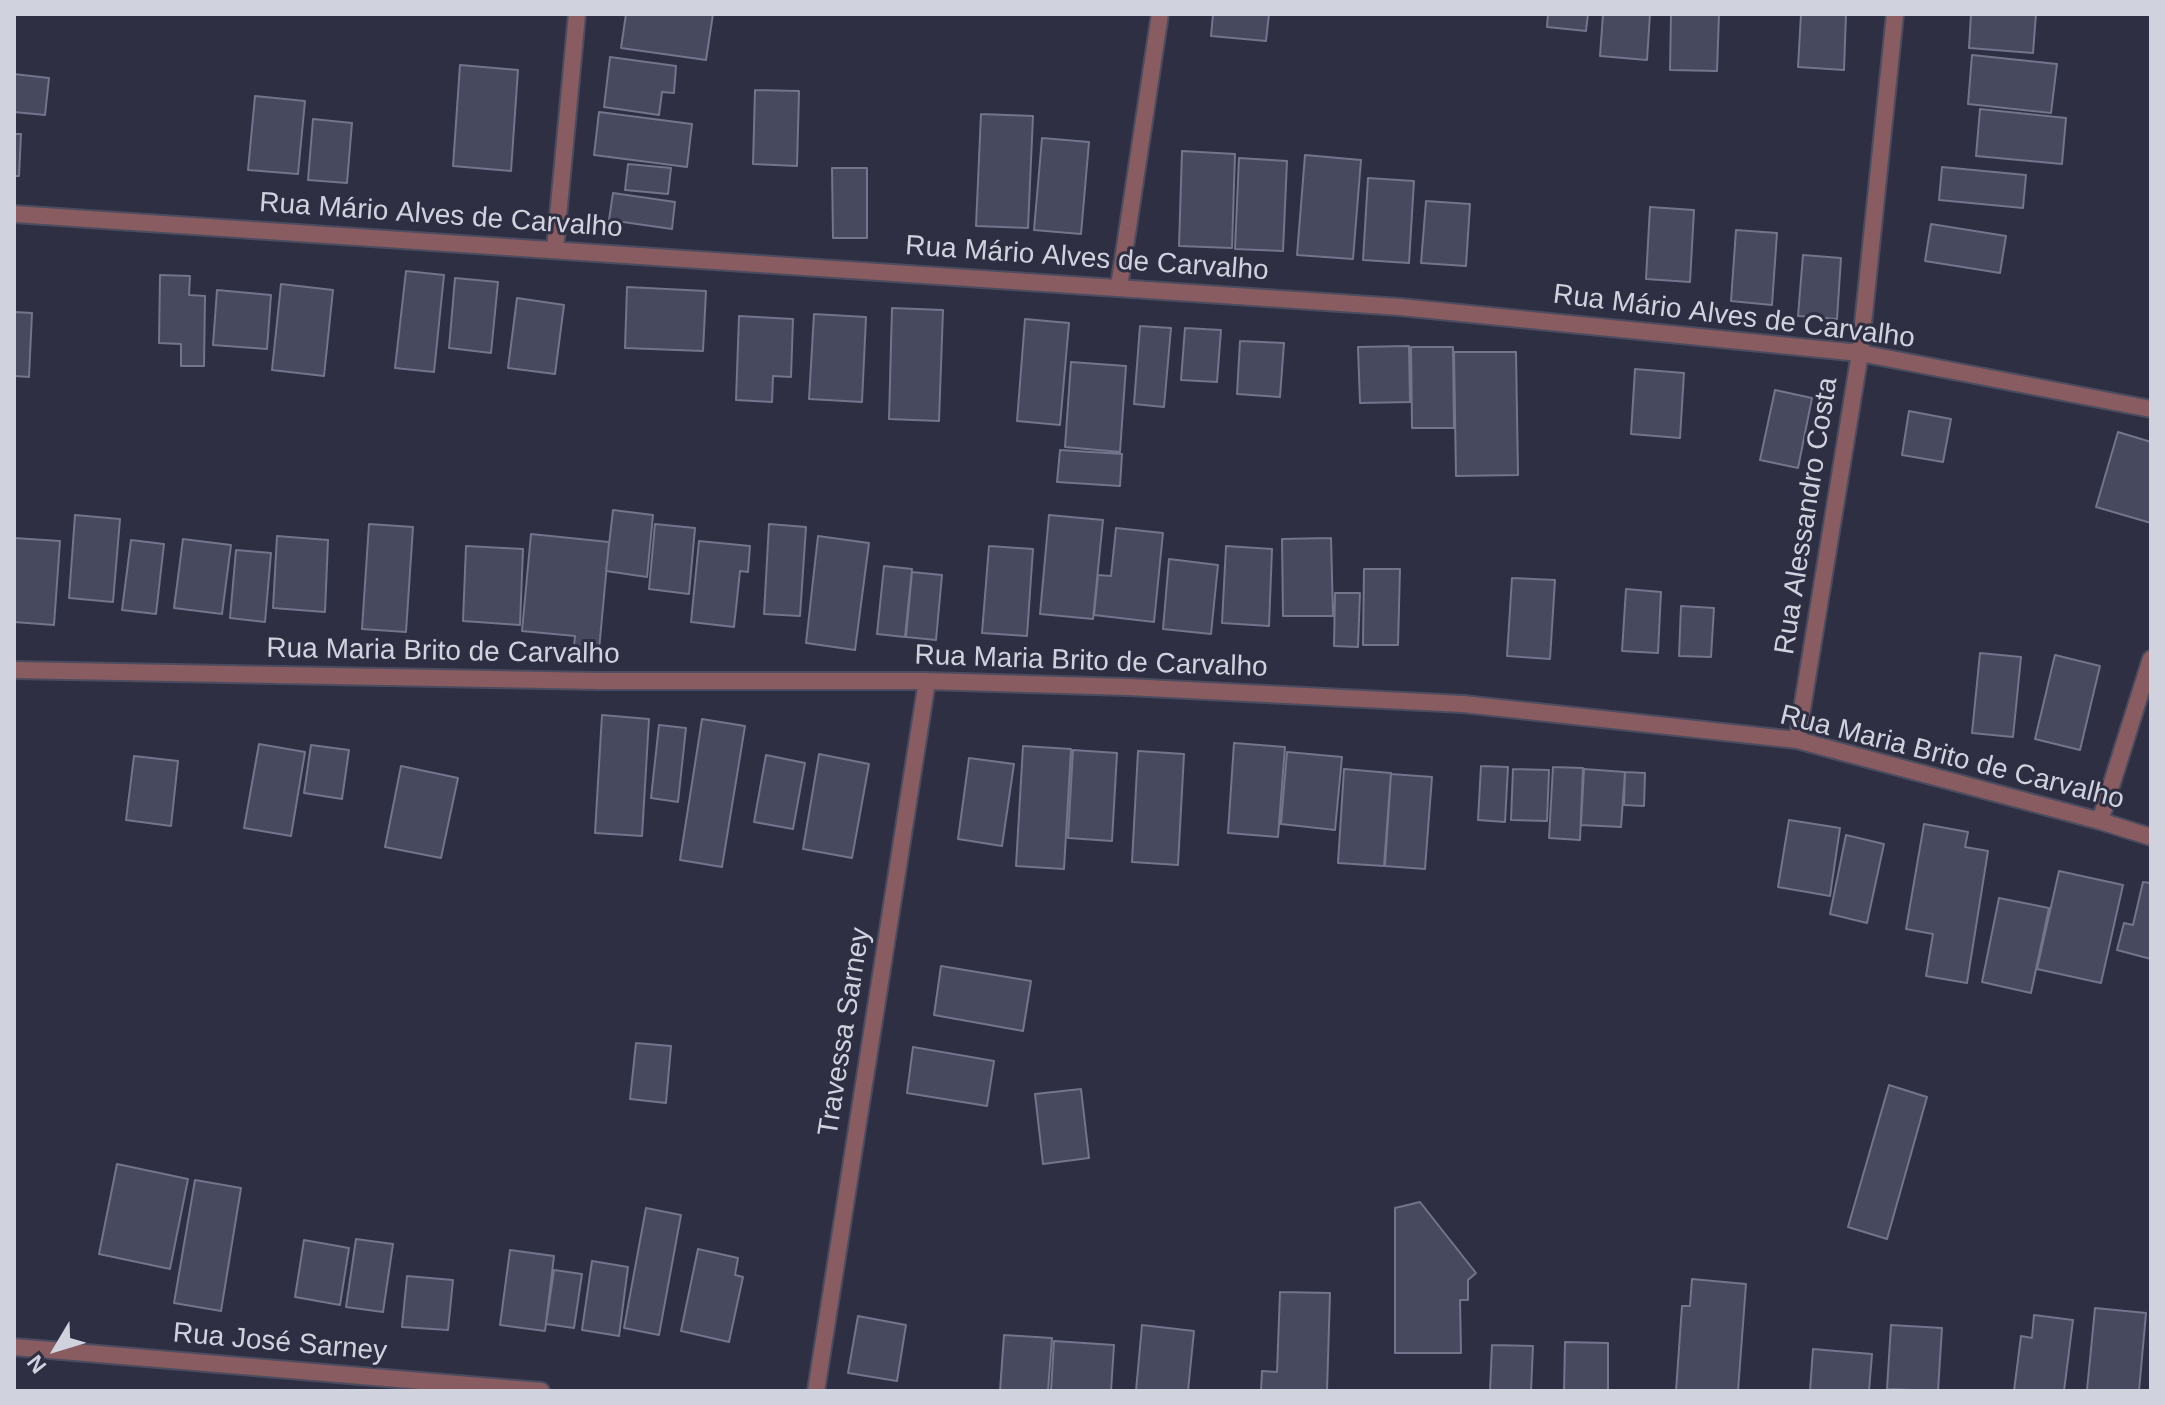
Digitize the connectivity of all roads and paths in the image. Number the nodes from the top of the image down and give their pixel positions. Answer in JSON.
{"nodes":[{"id":1,"x":577,"y":14,"type":"edge"},
{"id":2,"x":1160,"y":14,"type":"edge"},
{"id":3,"x":1895,"y":14,"type":"edge"},
{"id":4,"x":14,"y":214,"type":"edge"},
{"id":5,"x":555,"y":249,"type":"junction"},
{"id":6,"x":1119,"y":287,"type":"junction"},
{"id":7,"x":1860,"y":353,"type":"junction"},
{"id":8,"x":2151,"y":409,"type":"edge"},
{"id":9,"x":2151,"y":659,"type":"edge"},
{"id":10,"x":14,"y":670,"type":"edge"},
{"id":11,"x":927,"y":681,"type":"junction"},
{"id":12,"x":1797,"y":740,"type":"junction"},
{"id":13,"x":2100,"y":821,"type":"junction"},
{"id":14,"x":2151,"y":837,"type":"edge"},
{"id":15,"x":14,"y":1347,"type":"edge"},
{"id":16,"x":513,"y":1389,"type":"edge"},
{"id":17,"x":541,"y":1391,"type":"edge"},
{"id":18,"x":816,"y":1391,"type":"edge"}],
"edges":[{"from":1,"to":5,"type":"street"},
{"from":2,"to":6,"type":"street"},
{"from":3,"to":7,"type":"street","name":"Rua Alessandro Costa"},
{"from":4,"to":5,"type":"street","name":"Rua Mário Alves de Carvalho"},
{"from":5,"to":6,"type":"street","name":"Rua Mário Alves de Carvalho"},
{"from":6,"to":7,"type":"street","name":"Rua Mário Alves de Carvalho"},
{"from":7,"to":8,"type":"street","name":"Rua Mário Alves de Carvalho"},
{"from":7,"to":12,"type":"street","name":"Rua Alessandro Costa"},
{"from":9,"to":13,"type":"street"},
{"from":10,"to":11,"type":"street","name":"Rua Maria Brito de Carvalho"},
{"from":11,"to":12,"type":"street","name":"Rua Maria Brito de Carvalho"},
{"from":11,"to":18,"type":"street","name":"Travessa Sarney"},
{"from":12,"to":13,"type":"street","name":"Rua Maria Brito de Carvalho"},
{"from":13,"to":14,"type":"street","name":"Rua Maria Brito de Carvalho"},
{"from":15,"to":16,"type":"street","name":"Rua José Sarney"},
{"from":16,"to":17,"type":"street","name":"Rua José Sarney"}]}
